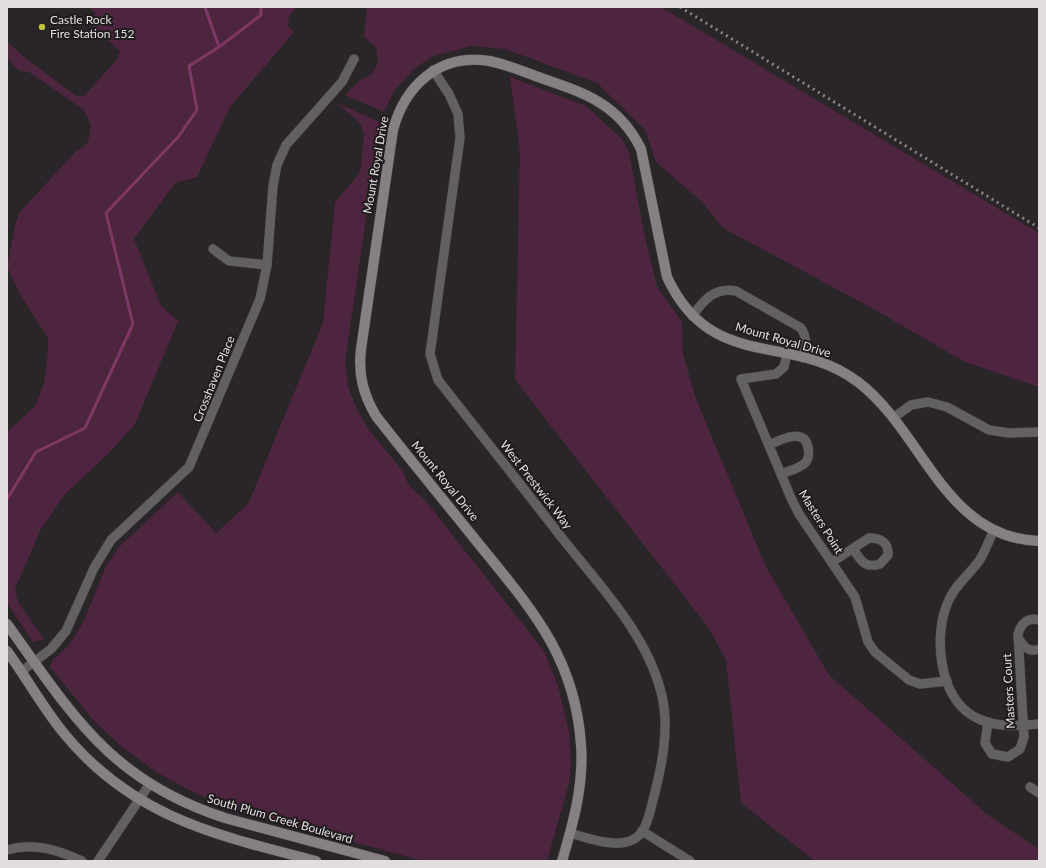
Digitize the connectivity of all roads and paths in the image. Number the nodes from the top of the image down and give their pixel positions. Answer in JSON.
{"nodes":[{"id":1,"x":354,"y":58,"type":"dead end"},
{"id":2,"x":434,"y":70,"type":"junction"},
{"id":3,"x":213,"y":249,"type":"dead end"},
{"id":4,"x":267,"y":265,"type":"junction"},
{"id":5,"x":692,"y":316,"type":"junction"},
{"id":6,"x":787,"y":354,"type":"junction"},
{"id":7,"x":803,"y":358,"type":"junction"},
{"id":8,"x":893,"y":418,"type":"junction"},
{"id":9,"x":1039,"y":432,"type":"edge"},
{"id":10,"x":768,"y":445,"type":"junction"},
{"id":11,"x":781,"y":474,"type":"junction"},
{"id":12,"x":994,"y":530,"type":"junction"},
{"id":13,"x":1039,"y":541,"type":"edge"},
{"id":14,"x":853,"y":549,"type":"dead end"},
{"id":15,"x":832,"y":562,"type":"junction"},
{"id":16,"x":1039,"y":620,"type":"edge"},
{"id":17,"x":7,"y":624,"type":"edge"},
{"id":18,"x":1019,"y":639,"type":"junction"},
{"id":19,"x":1039,"y":649,"type":"edge"},
{"id":20,"x":7,"y":651,"type":"edge"},
{"id":21,"x":33,"y":661,"type":"junction"},
{"id":22,"x":22,"y":671,"type":"junction"},
{"id":23,"x":946,"y":680,"type":"junction"},
{"id":24,"x":988,"y":722,"type":"junction"},
{"id":25,"x":1039,"y":724,"type":"edge"},
{"id":26,"x":1023,"y":726,"type":"junction"},
{"id":27,"x":149,"y":785,"type":"junction"},
{"id":28,"x":1030,"y":787,"type":"dead end"},
{"id":29,"x":1039,"y":793,"type":"edge"},
{"id":30,"x":140,"y":800,"type":"junction"},
{"id":31,"x":642,"y":831,"type":"junction"},
{"id":32,"x":570,"y":833,"type":"junction"},
{"id":33,"x":7,"y":850,"type":"edge"},
{"id":34,"x":82,"y":861,"type":"edge"},
{"id":35,"x":98,"y":861,"type":"edge"},
{"id":36,"x":316,"y":861,"type":"edge"},
{"id":37,"x":385,"y":861,"type":"edge"},
{"id":38,"x":562,"y":861,"type":"edge"},
{"id":39,"x":690,"y":861,"type":"edge"}],
"edges":[{"from":1,"to":4,"type":"street","name":"Crosshaven Place"},
{"from":2,"to":5,"type":"street","name":"Mount Royal Drive"},
{"from":2,"to":31,"type":"street","name":"West Prestwick Way"},
{"from":2,"to":32,"type":"street","name":"Mount Royal Drive"},
{"from":3,"to":4,"type":"street"},
{"from":4,"to":21,"type":"street","name":"Crosshaven Place"},
{"from":5,"to":6,"type":"street","name":"Mount Royal Drive"},
{"from":5,"to":7,"type":"street"},
{"from":6,"to":7,"type":"street","name":"Mount Royal Drive"},
{"from":6,"to":10,"type":"street","name":"Masters Point"},
{"from":7,"to":8,"type":"street","name":"Mount Royal Drive"},
{"from":8,"to":9,"type":"street"},
{"from":8,"to":12,"type":"street","name":"Mount Royal Drive"},
{"from":10,"to":11,"type":"street","name":"Masters Point"},
{"from":10,"to":11,"type":"street"},
{"from":11,"to":15,"type":"street","name":"Masters Point"},
{"from":12,"to":13,"type":"street","name":"Mount Royal Drive"},
{"from":12,"to":23,"type":"street"},
{"from":14,"to":15,"type":"street"},
{"from":15,"to":23,"type":"street","name":"Masters Point"},
{"from":16,"to":18,"type":"street","name":"Masters Court"},
{"from":17,"to":21,"type":"street","name":"South Plum Creek Boulevard"},
{"from":18,"to":19,"type":"street","name":"Masters Court"},
{"from":18,"to":26,"type":"street","name":"Masters Court"},
{"from":20,"to":22,"type":"street"},
{"from":21,"to":22,"type":"street","name":"Crosshaven Place"},
{"from":21,"to":27,"type":"street","name":"South Plum Creek Boulevard"},
{"from":22,"to":30,"type":"street"},
{"from":23,"to":24,"type":"street"},
{"from":24,"to":26,"type":"street"},
{"from":24,"to":26,"type":"street","name":"Masters Court"},
{"from":25,"to":26,"type":"street"},
{"from":27,"to":30,"type":"street"},
{"from":27,"to":37,"type":"street","name":"South Plum Creek Boulevard"},
{"from":28,"to":29,"type":"street"},
{"from":30,"to":35,"type":"street"},
{"from":30,"to":36,"type":"street"},
{"from":31,"to":32,"type":"street"},
{"from":31,"to":39,"type":"street"},
{"from":32,"to":38,"type":"street","name":"Mount Royal Drive"},
{"from":33,"to":34,"type":"street"}]}
